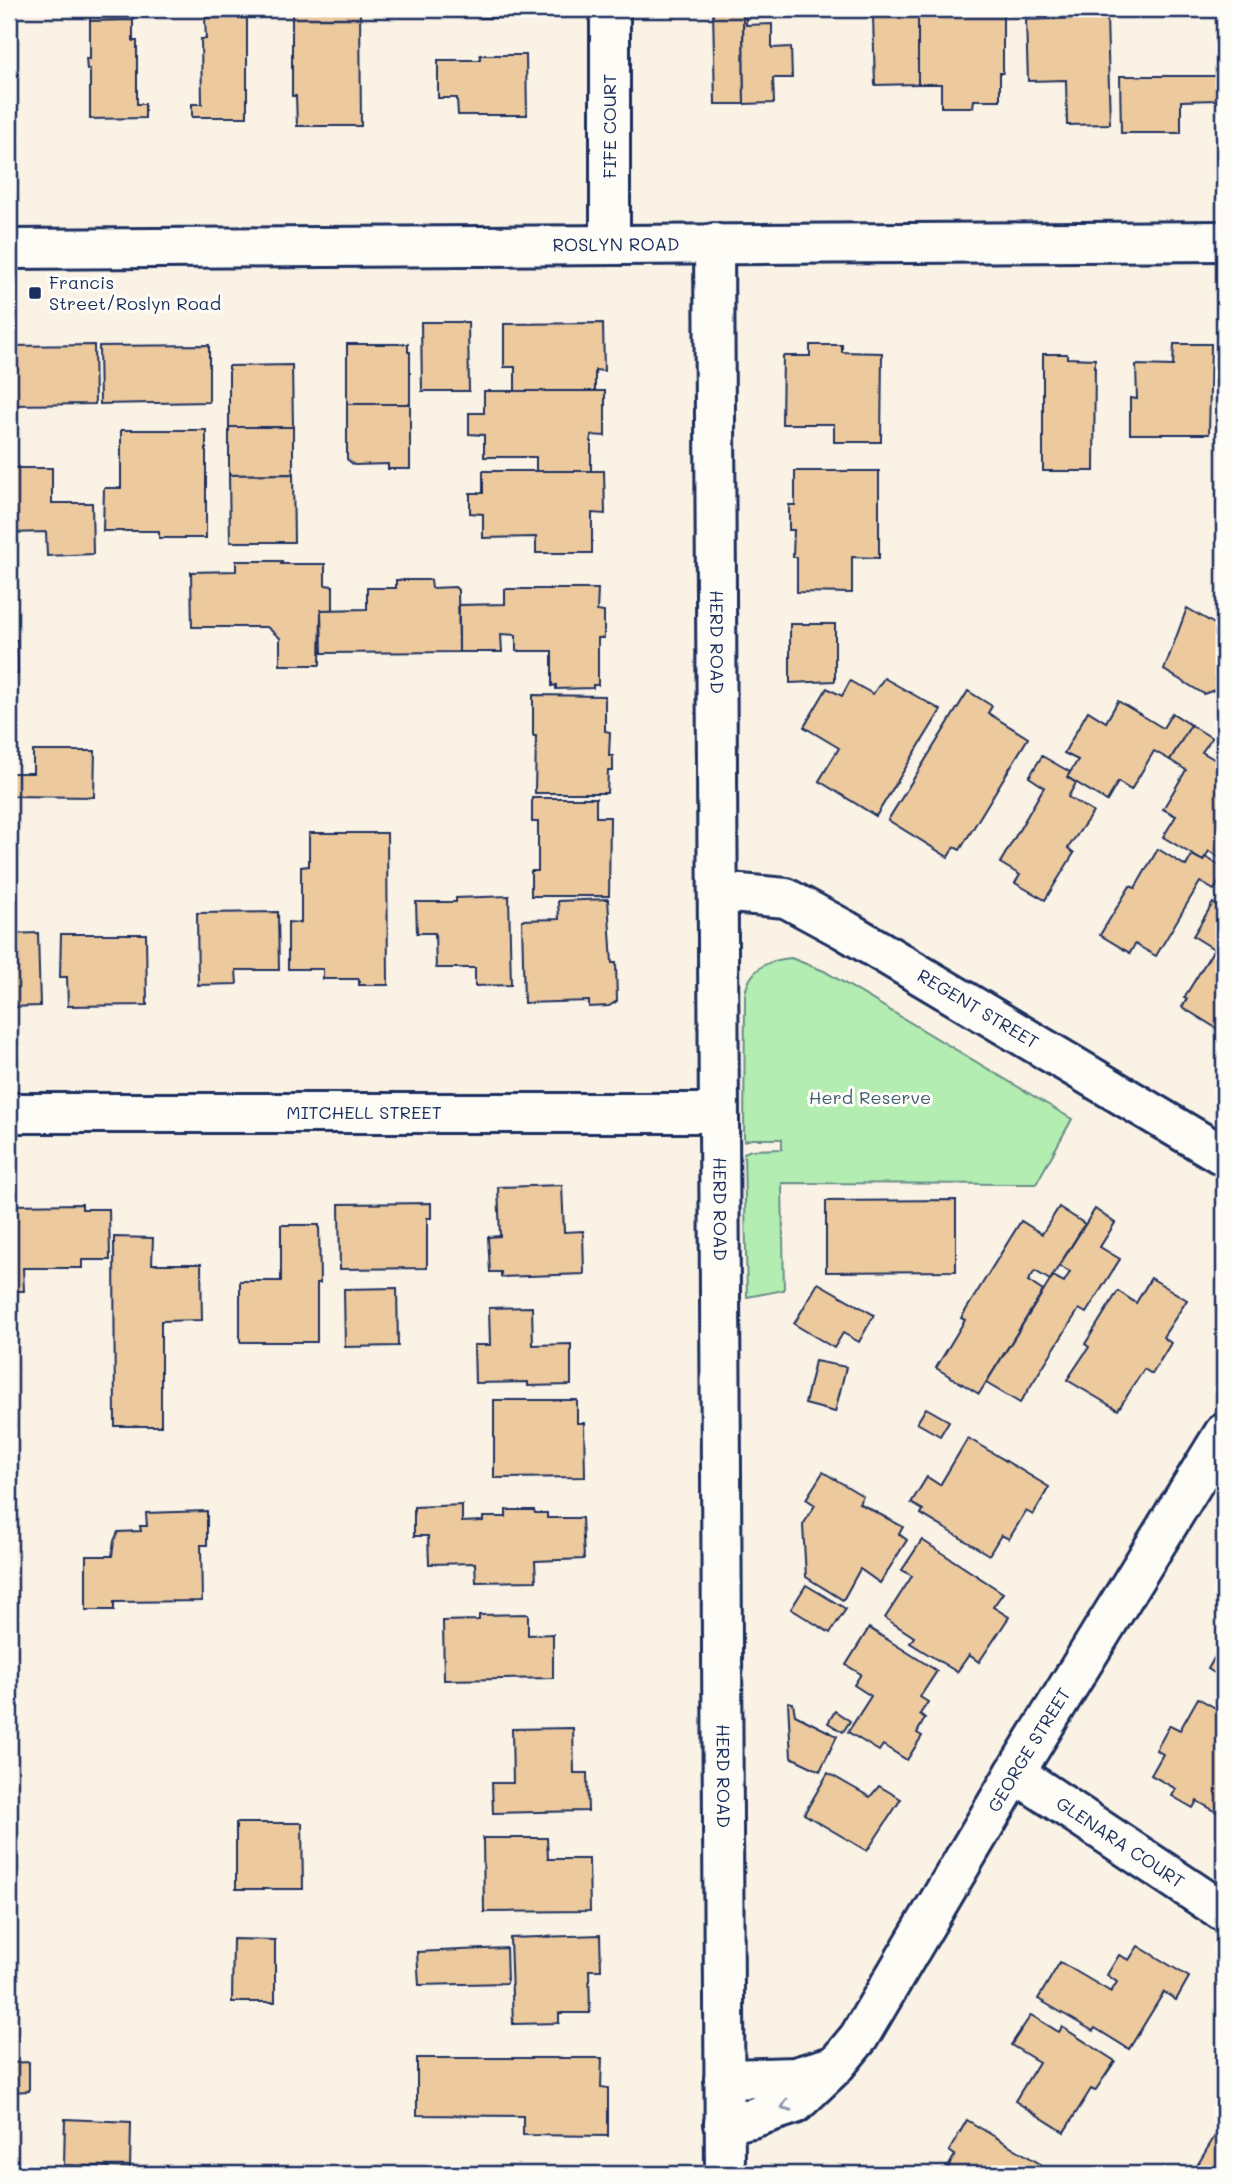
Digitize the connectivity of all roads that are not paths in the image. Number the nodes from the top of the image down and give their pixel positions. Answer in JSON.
{"nodes":[{"id":1,"x":610,"y":9,"type":"edge"},
{"id":2,"x":1224,"y":241,"type":"edge"},
{"id":3,"x":610,"y":243,"type":"junction"},
{"id":4,"x":714,"y":243,"type":"junction"},
{"id":5,"x":9,"y":249,"type":"edge"},
{"id":6,"x":719,"y":892,"type":"junction"},
{"id":7,"x":9,"y":1113,"type":"edge"},
{"id":8,"x":718,"y":1113,"type":"junction"},
{"id":9,"x":1224,"y":1156,"type":"edge"},
{"id":10,"x":1224,"y":1433,"type":"edge"},
{"id":11,"x":1015,"y":1773,"type":"junction"},
{"id":12,"x":1224,"y":1912,"type":"edge"},
{"id":13,"x":835,"y":2066,"type":"junction"},
{"id":14,"x":724,"y":2079,"type":"junction"},
{"id":15,"x":724,"y":2123,"type":"junction"},
{"id":16,"x":725,"y":2174,"type":"edge"}],
"edges":[{"from":1,"to":3,"type":"street","name":"FIFE COURT"},
{"from":2,"to":4,"type":"street","name":"ROSLYN ROAD"},
{"from":3,"to":4,"type":"street","name":"ROSLYN ROAD"},
{"from":3,"to":5,"type":"street","name":"ROSLYN ROAD"},
{"from":4,"to":6,"type":"street","name":"HERD ROAD"},
{"from":6,"to":8,"type":"street","name":"HERD ROAD"},
{"from":6,"to":9,"type":"street","name":"REGENT STREET"},
{"from":7,"to":8,"type":"street","name":"MITCHELL STREET"},
{"from":8,"to":14,"type":"street","name":"HERD ROAD"},
{"from":10,"to":11,"type":"street","name":"GEORGE STREET"},
{"from":11,"to":12,"type":"street","name":"GLENARA COURT"},
{"from":11,"to":13,"type":"street","name":"GEORGE STREET"},
{"from":13,"to":14,"type":"street"},
{"from":13,"to":15,"type":"street","name":"GEORGE STREET","one_way":true},
{"from":14,"to":15,"type":"street","name":"HERD ROAD"},
{"from":15,"to":16,"type":"street","name":"HERD ROAD"}]}
